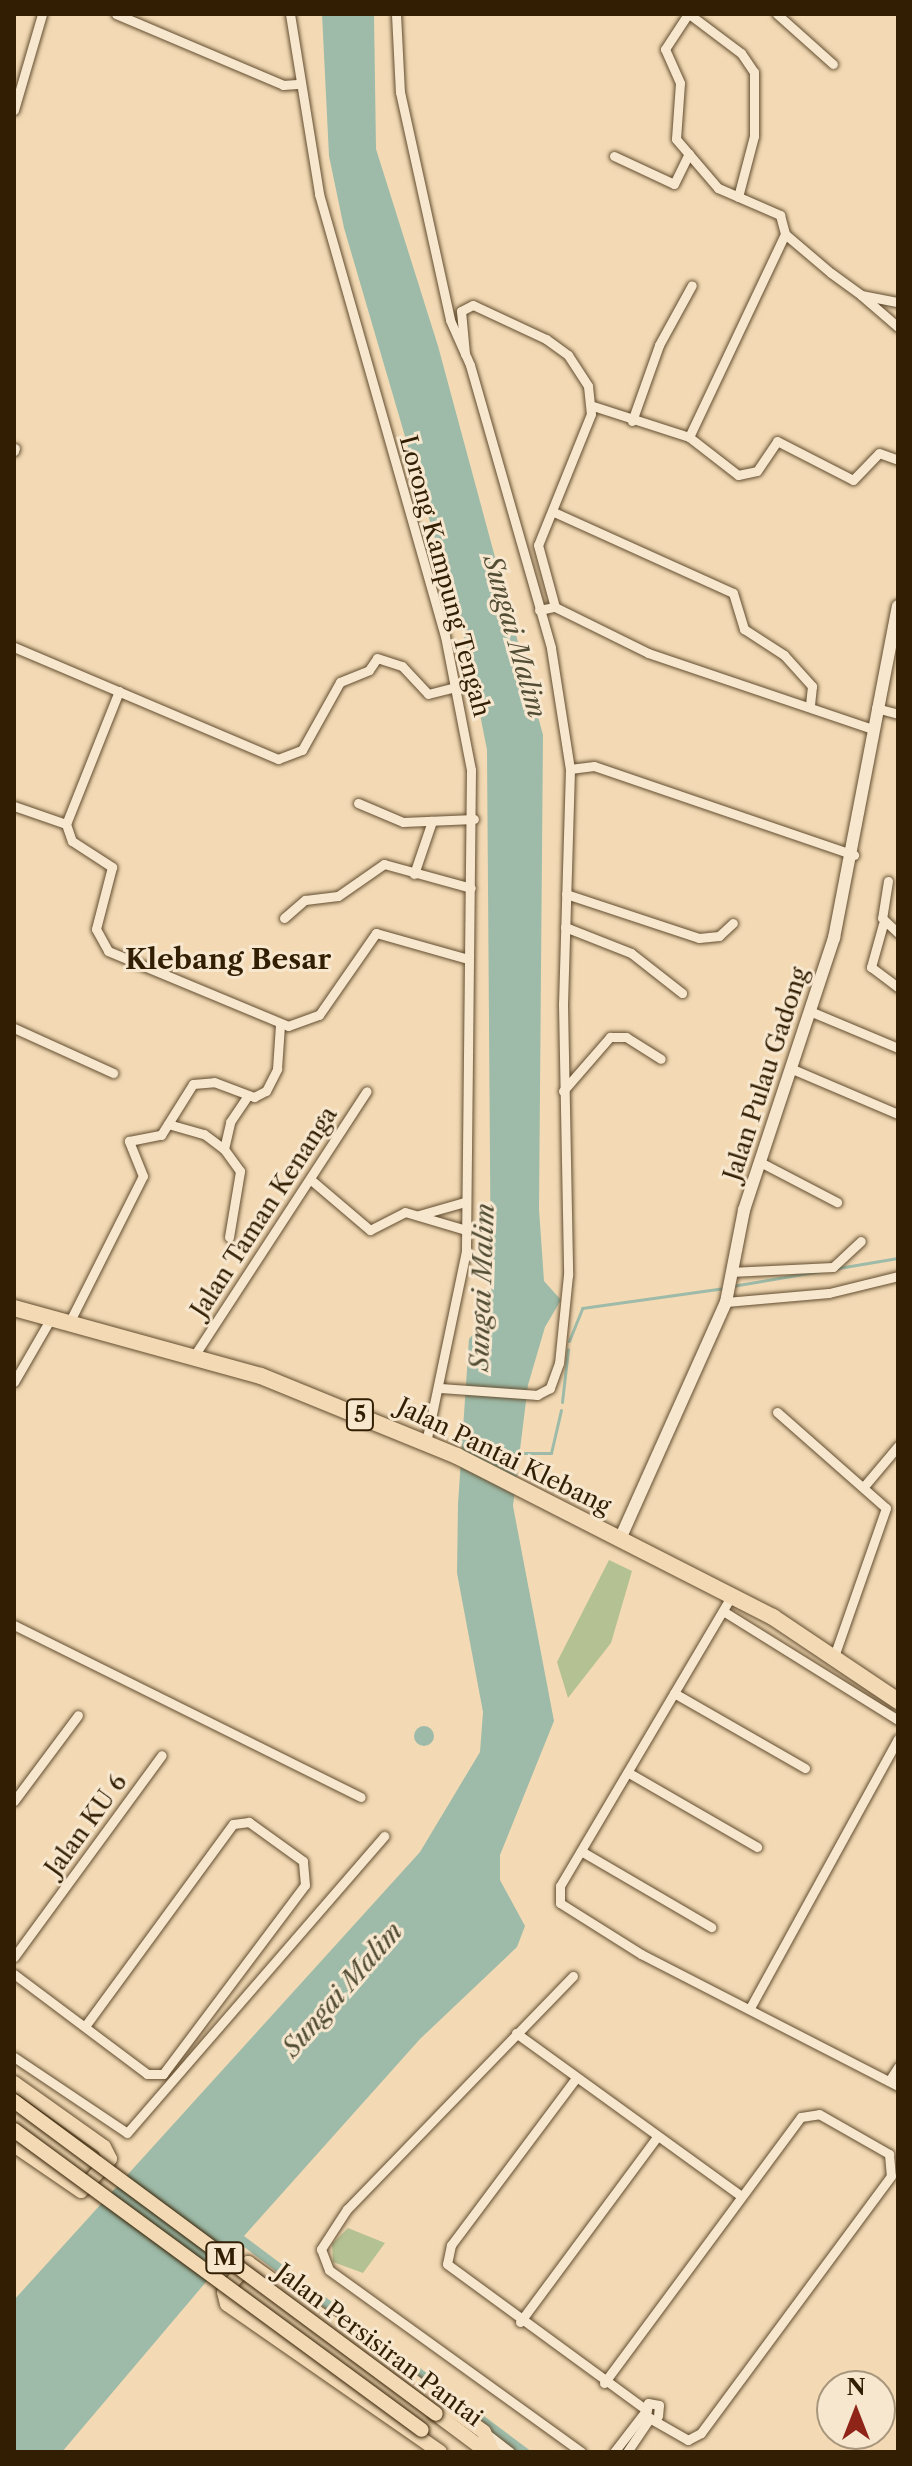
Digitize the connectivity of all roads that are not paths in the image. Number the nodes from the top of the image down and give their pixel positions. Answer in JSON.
{"nodes":[{"id":1,"x":42,"y":14,"type":"edge"},
{"id":2,"x":116,"y":14,"type":"edge"},
{"id":3,"x":290,"y":14,"type":"edge"},
{"id":4,"x":396,"y":14,"type":"edge"},
{"id":5,"x":689,"y":14,"type":"edge"},
{"id":6,"x":777,"y":14,"type":"edge"},
{"id":7,"x":833,"y":64,"type":"dead end"},
{"id":8,"x":297,"y":84,"type":"junction"},
{"id":9,"x":14,"y":110,"type":"edge"},
{"id":10,"x":689,"y":153,"type":"junction"},
{"id":11,"x":614,"y":156,"type":"dead end"},
{"id":12,"x":738,"y":197,"type":"junction"},
{"id":13,"x":785,"y":234,"type":"junction"},
{"id":14,"x":692,"y":285,"type":"dead end"},
{"id":15,"x":861,"y":295,"type":"junction"},
{"id":16,"x":898,"y":302,"type":"edge"},
{"id":17,"x":898,"y":327,"type":"edge"},
{"id":18,"x":465,"y":354,"type":"junction"},
{"id":19,"x":593,"y":406,"type":"junction"},
{"id":20,"x":632,"y":421,"type":"junction"},
{"id":21,"x":689,"y":437,"type":"junction"},
{"id":22,"x":898,"y":460,"type":"edge"},
{"id":23,"x":556,"y":513,"type":"junction"},
{"id":24,"x":898,"y":606,"type":"edge"},
{"id":25,"x":555,"y":607,"type":"junction"},
{"id":26,"x":539,"y":610,"type":"junction"},
{"id":27,"x":14,"y":647,"type":"edge"},
{"id":28,"x":456,"y":687,"type":"junction"},
{"id":29,"x":119,"y":691,"type":"junction"},
{"id":30,"x":810,"y":705,"type":"junction"},
{"id":31,"x":876,"y":708,"type":"junction"},
{"id":32,"x":898,"y":714,"type":"edge"},
{"id":33,"x":872,"y":729,"type":"junction"},
{"id":34,"x":570,"y":769,"type":"junction"},
{"id":35,"x":358,"y":803,"type":"dead end"},
{"id":36,"x":14,"y":806,"type":"edge"},
{"id":37,"x":474,"y":819,"type":"junction"},
{"id":38,"x":432,"y":821,"type":"junction"},
{"id":39,"x":66,"y":824,"type":"junction"},
{"id":40,"x":854,"y":855,"type":"junction"},
{"id":41,"x":414,"y":874,"type":"junction"},
{"id":42,"x":888,"y":881,"type":"dead end"},
{"id":43,"x":471,"y":888,"type":"junction"},
{"id":44,"x":566,"y":894,"type":"junction"},
{"id":45,"x":284,"y":918,"type":"dead end"},
{"id":46,"x":733,"y":923,"type":"dead end"},
{"id":47,"x":883,"y":924,"type":"junction"},
{"id":48,"x":565,"y":927,"type":"junction"},
{"id":49,"x":898,"y":933,"type":"edge"},
{"id":50,"x":468,"y":959,"type":"junction"},
{"id":51,"x":898,"y":987,"type":"edge"},
{"id":52,"x":682,"y":993,"type":"dead end"},
{"id":53,"x":812,"y":1012,"type":"junction"},
{"id":54,"x":280,"y":1025,"type":"junction"},
{"id":55,"x":14,"y":1029,"type":"edge"},
{"id":56,"x":898,"y":1048,"type":"edge"},
{"id":57,"x":661,"y":1059,"type":"dead end"},
{"id":58,"x":790,"y":1068,"type":"junction"},
{"id":59,"x":113,"y":1073,"type":"dead end"},
{"id":60,"x":367,"y":1091,"type":"dead end"},
{"id":61,"x":563,"y":1091,"type":"junction"},
{"id":62,"x":248,"y":1095,"type":"junction"},
{"id":63,"x":898,"y":1114,"type":"edge"},
{"id":64,"x":168,"y":1124,"type":"junction"},
{"id":65,"x":224,"y":1149,"type":"junction"},
{"id":66,"x":760,"y":1162,"type":"junction"},
{"id":67,"x":310,"y":1179,"type":"junction"},
{"id":68,"x":465,"y":1202,"type":"junction"},
{"id":69,"x":837,"y":1202,"type":"dead end"},
{"id":70,"x":419,"y":1215,"type":"junction"},
{"id":71,"x":466,"y":1230,"type":"junction"},
{"id":72,"x":229,"y":1237,"type":"dead end"},
{"id":73,"x":861,"y":1241,"type":"dead end"},
{"id":74,"x":898,"y":1276,"type":"edge"},
{"id":75,"x":729,"y":1277,"type":"junction"},
{"id":76,"x":726,"y":1299,"type":"junction"},
{"id":77,"x":14,"y":1308,"type":"edge"},
{"id":78,"x":53,"y":1315,"type":"junction"},
{"id":79,"x":71,"y":1319,"type":"junction"},
{"id":80,"x":194,"y":1356,"type":"junction"},
{"id":81,"x":14,"y":1382,"type":"edge"},
{"id":82,"x":441,"y":1388,"type":"junction"},
{"id":83,"x":777,"y":1412,"type":"dead end"},
{"id":84,"x":426,"y":1443,"type":"junction"},
{"id":85,"x":898,"y":1446,"type":"edge"},
{"id":86,"x":866,"y":1484,"type":"junction"},
{"id":87,"x":893,"y":1516,"type":"edge"},
{"id":88,"x":620,"y":1539,"type":"junction"},
{"id":89,"x":732,"y":1595,"type":"junction"},
{"id":90,"x":723,"y":1611,"type":"junction"},
{"id":91,"x":14,"y":1625,"type":"edge"},
{"id":92,"x":835,"y":1654,"type":"junction"},
{"id":93,"x":674,"y":1693,"type":"junction"},
{"id":94,"x":898,"y":1701,"type":"edge"},
{"id":95,"x":78,"y":1715,"type":"dead end"},
{"id":96,"x":898,"y":1720,"type":"edge"},
{"id":97,"x":898,"y":1739,"type":"edge"},
{"id":98,"x":162,"y":1755,"type":"dead end"},
{"id":99,"x":805,"y":1768,"type":"dead end"},
{"id":100,"x":629,"y":1773,"type":"junction"},
{"id":101,"x":361,"y":1797,"type":"dead end"},
{"id":102,"x":14,"y":1801,"type":"edge"},
{"id":103,"x":384,"y":1836,"type":"dead end"},
{"id":104,"x":757,"y":1847,"type":"dead end"},
{"id":105,"x":581,"y":1851,"type":"junction"},
{"id":106,"x":711,"y":1927,"type":"dead end"},
{"id":107,"x":14,"y":1957,"type":"edge"},
{"id":108,"x":14,"y":1974,"type":"edge"},
{"id":109,"x":573,"y":1976,"type":"dead end"},
{"id":110,"x":750,"y":2008,"type":"junction"},
{"id":111,"x":85,"y":2026,"type":"junction"},
{"id":112,"x":516,"y":2033,"type":"junction"},
{"id":113,"x":14,"y":2057,"type":"edge"},
{"id":114,"x":898,"y":2067,"type":"edge"},
{"id":115,"x":576,"y":2078,"type":"junction"},
{"id":116,"x":14,"y":2083,"type":"edge"},
{"id":117,"x":894,"y":2083,"type":"edge"},
{"id":118,"x":14,"y":2101,"type":"edge"},
{"id":119,"x":14,"y":2130,"type":"edge"},
{"id":120,"x":657,"y":2137,"type":"junction"},
{"id":121,"x":14,"y":2145,"type":"edge"},
{"id":122,"x":741,"y":2196,"type":"junction"},
{"id":123,"x":520,"y":2322,"type":"junction"},
{"id":124,"x":604,"y":2383,"type":"junction"},
{"id":125,"x":649,"y":2414,"type":"junction"},
{"id":126,"x":484,"y":2432,"type":"junction"},
{"id":127,"x":440,"y":2452,"type":"edge"},
{"id":128,"x":451,"y":2452,"type":"edge"},
{"id":129,"x":490,"y":2452,"type":"edge"},
{"id":130,"x":510,"y":2452,"type":"edge"},
{"id":131,"x":581,"y":2452,"type":"edge"},
{"id":132,"x":614,"y":2452,"type":"edge"},
{"id":133,"x":627,"y":2452,"type":"edge"}],
"edges":[{"from":1,"to":9,"type":"street"},
{"from":2,"to":8,"type":"street"},
{"from":3,"to":8,"type":"street","name":"Lorong Kampung Tengah"},
{"from":4,"to":18,"type":"street"},
{"from":5,"to":10,"type":"street"},
{"from":5,"to":12,"type":"street"},
{"from":6,"to":7,"type":"street"},
{"from":8,"to":28,"type":"street","name":"Lorong Kampung Tengah"},
{"from":10,"to":11,"type":"street"},
{"from":10,"to":12,"type":"street"},
{"from":12,"to":13,"type":"street"},
{"from":13,"to":15,"type":"street"},
{"from":13,"to":21,"type":"street"},
{"from":14,"to":20,"type":"street"},
{"from":15,"to":16,"type":"street"},
{"from":15,"to":17,"type":"street"},
{"from":18,"to":19,"type":"street"},
{"from":18,"to":26,"type":"street"},
{"from":19,"to":20,"type":"street"},
{"from":19,"to":23,"type":"street"},
{"from":20,"to":21,"type":"street"},
{"from":21,"to":22,"type":"street"},
{"from":23,"to":25,"type":"street"},
{"from":23,"to":30,"type":"street"},
{"from":24,"to":31,"type":"main road","name":"Jalan Pulau Gadong"},
{"from":25,"to":26,"type":"street"},
{"from":25,"to":30,"type":"street"},
{"from":26,"to":34,"type":"street"},
{"from":27,"to":29,"type":"street"},
{"from":28,"to":29,"type":"street"},
{"from":28,"to":37,"type":"street","name":"Lorong Kampung Tengah"},
{"from":29,"to":39,"type":"street"},
{"from":30,"to":33,"type":"street"},
{"from":31,"to":32,"type":"street"},
{"from":31,"to":33,"type":"main road","name":"Jalan Pulau Gadong"},
{"from":33,"to":40,"type":"main road","name":"Jalan Pulau Gadong"},
{"from":34,"to":40,"type":"street"},
{"from":34,"to":44,"type":"street"},
{"from":35,"to":38,"type":"street"},
{"from":36,"to":39,"type":"street"},
{"from":37,"to":38,"type":"street"},
{"from":37,"to":43,"type":"street","name":"Lorong Kampung Tengah"},
{"from":38,"to":41,"type":"street"},
{"from":39,"to":54,"type":"street"},
{"from":40,"to":53,"type":"main road","name":"Jalan Pulau Gadong"},
{"from":41,"to":43,"type":"street"},
{"from":41,"to":45,"type":"street"},
{"from":42,"to":47,"type":"street"},
{"from":43,"to":50,"type":"street","name":"Lorong Kampung Tengah"},
{"from":44,"to":46,"type":"street"},
{"from":44,"to":48,"type":"street"},
{"from":47,"to":49,"type":"street"},
{"from":47,"to":51,"type":"street"},
{"from":48,"to":52,"type":"street"},
{"from":48,"to":61,"type":"street"},
{"from":50,"to":54,"type":"street"},
{"from":50,"to":68,"type":"street","name":"Lorong Kampung Tengah"},
{"from":53,"to":56,"type":"street"},
{"from":53,"to":58,"type":"main road","name":"Jalan Pulau Gadong"},
{"from":54,"to":62,"type":"street"},
{"from":55,"to":59,"type":"street"},
{"from":57,"to":61,"type":"street"},
{"from":58,"to":63,"type":"street"},
{"from":58,"to":66,"type":"main road","name":"Jalan Pulau Gadong"},
{"from":60,"to":67,"type":"street","name":"Jalan Taman Kenanga"},
{"from":61,"to":82,"type":"street"},
{"from":62,"to":64,"type":"street"},
{"from":62,"to":65,"type":"street"},
{"from":64,"to":65,"type":"street"},
{"from":64,"to":79,"type":"street"},
{"from":65,"to":72,"type":"street"},
{"from":66,"to":69,"type":"street"},
{"from":66,"to":75,"type":"main road","name":"Jalan Pulau Gadong"},
{"from":67,"to":70,"type":"street"},
{"from":67,"to":80,"type":"street","name":"Jalan Taman Kenanga"},
{"from":68,"to":70,"type":"street"},
{"from":68,"to":71,"type":"street","name":"Lorong Kampung Tengah"},
{"from":70,"to":71,"type":"street"},
{"from":71,"to":82,"type":"street","name":"Lorong Kampung Tengah"},
{"from":73,"to":75,"type":"street"},
{"from":74,"to":76,"type":"street"},
{"from":75,"to":76,"type":"main road","name":"Jalan Pulau Gadong"},
{"from":76,"to":88,"type":"main road","name":"Jalan Pulau Gadong"},
{"from":77,"to":78,"type":"highway","name":"Jalan Pantai Klebang","number":"5"},
{"from":78,"to":79,"type":"highway","name":"Jalan Pantai Klebang","number":"5"},
{"from":78,"to":81,"type":"street"},
{"from":79,"to":80,"type":"highway","name":"Jalan Pantai Klebang","number":"5"},
{"from":80,"to":84,"type":"highway","name":"Jalan Pantai Klebang","number":"5"},
{"from":82,"to":84,"type":"street","name":"Lorong Kampung Tengah"},
{"from":83,"to":86,"type":"street"},
{"from":84,"to":88,"type":"highway","name":"Jalan Pantai Klebang","number":"5"},
{"from":85,"to":86,"type":"street"},
{"from":86,"to":87,"type":"street"},
{"from":87,"to":92,"type":"street"},
{"from":88,"to":89,"type":"highway","name":"Jalan Pantai Klebang","number":"5"},
{"from":89,"to":90,"type":"street"},
{"from":89,"to":92,"type":"highway","name":"Jalan Pantai Klebang","number":"5"},
{"from":90,"to":93,"type":"street"},
{"from":90,"to":96,"type":"street"},
{"from":91,"to":101,"type":"street"},
{"from":92,"to":94,"type":"highway","name":"Jalan Pantai Klebang","number":"5"},
{"from":93,"to":99,"type":"street"},
{"from":93,"to":100,"type":"street"},
{"from":95,"to":102,"type":"street"},
{"from":97,"to":110,"type":"street"},
{"from":98,"to":107,"type":"street","name":"Jalan KU 6"},
{"from":100,"to":104,"type":"street"},
{"from":100,"to":105,"type":"street"},
{"from":103,"to":113,"type":"street"},
{"from":105,"to":106,"type":"street"},
{"from":105,"to":110,"type":"street"},
{"from":108,"to":111,"type":"street"},
{"from":109,"to":112,"type":"street"},
{"from":110,"to":117,"type":"street"},
{"from":111,"to":111,"type":"street"},
{"from":112,"to":115,"type":"street"},
{"from":112,"to":131,"type":"street"},
{"from":114,"to":117,"type":"street"},
{"from":115,"to":120,"type":"street"},
{"from":115,"to":123,"type":"street"},
{"from":116,"to":121,"type":"main road"},
{"from":118,"to":129,"type":"main road","name":"Jalan Persisiran Pantai","number":"M","bridge":true},
{"from":119,"to":128,"type":"main road","name":"Jalan Persisiran Pantai","number":"M","bridge":true},
{"from":120,"to":122,"type":"street"},
{"from":120,"to":123,"type":"street"},
{"from":122,"to":124,"type":"street"},
{"from":122,"to":125,"type":"street"},
{"from":123,"to":124,"type":"street"},
{"from":124,"to":125,"type":"street"},
{"from":125,"to":132,"type":"street"},
{"from":125,"to":133,"type":"street"},
{"from":126,"to":127,"type":"main road"},
{"from":126,"to":129,"type":"main road"},
{"from":126,"to":130,"type":"street"}]}
